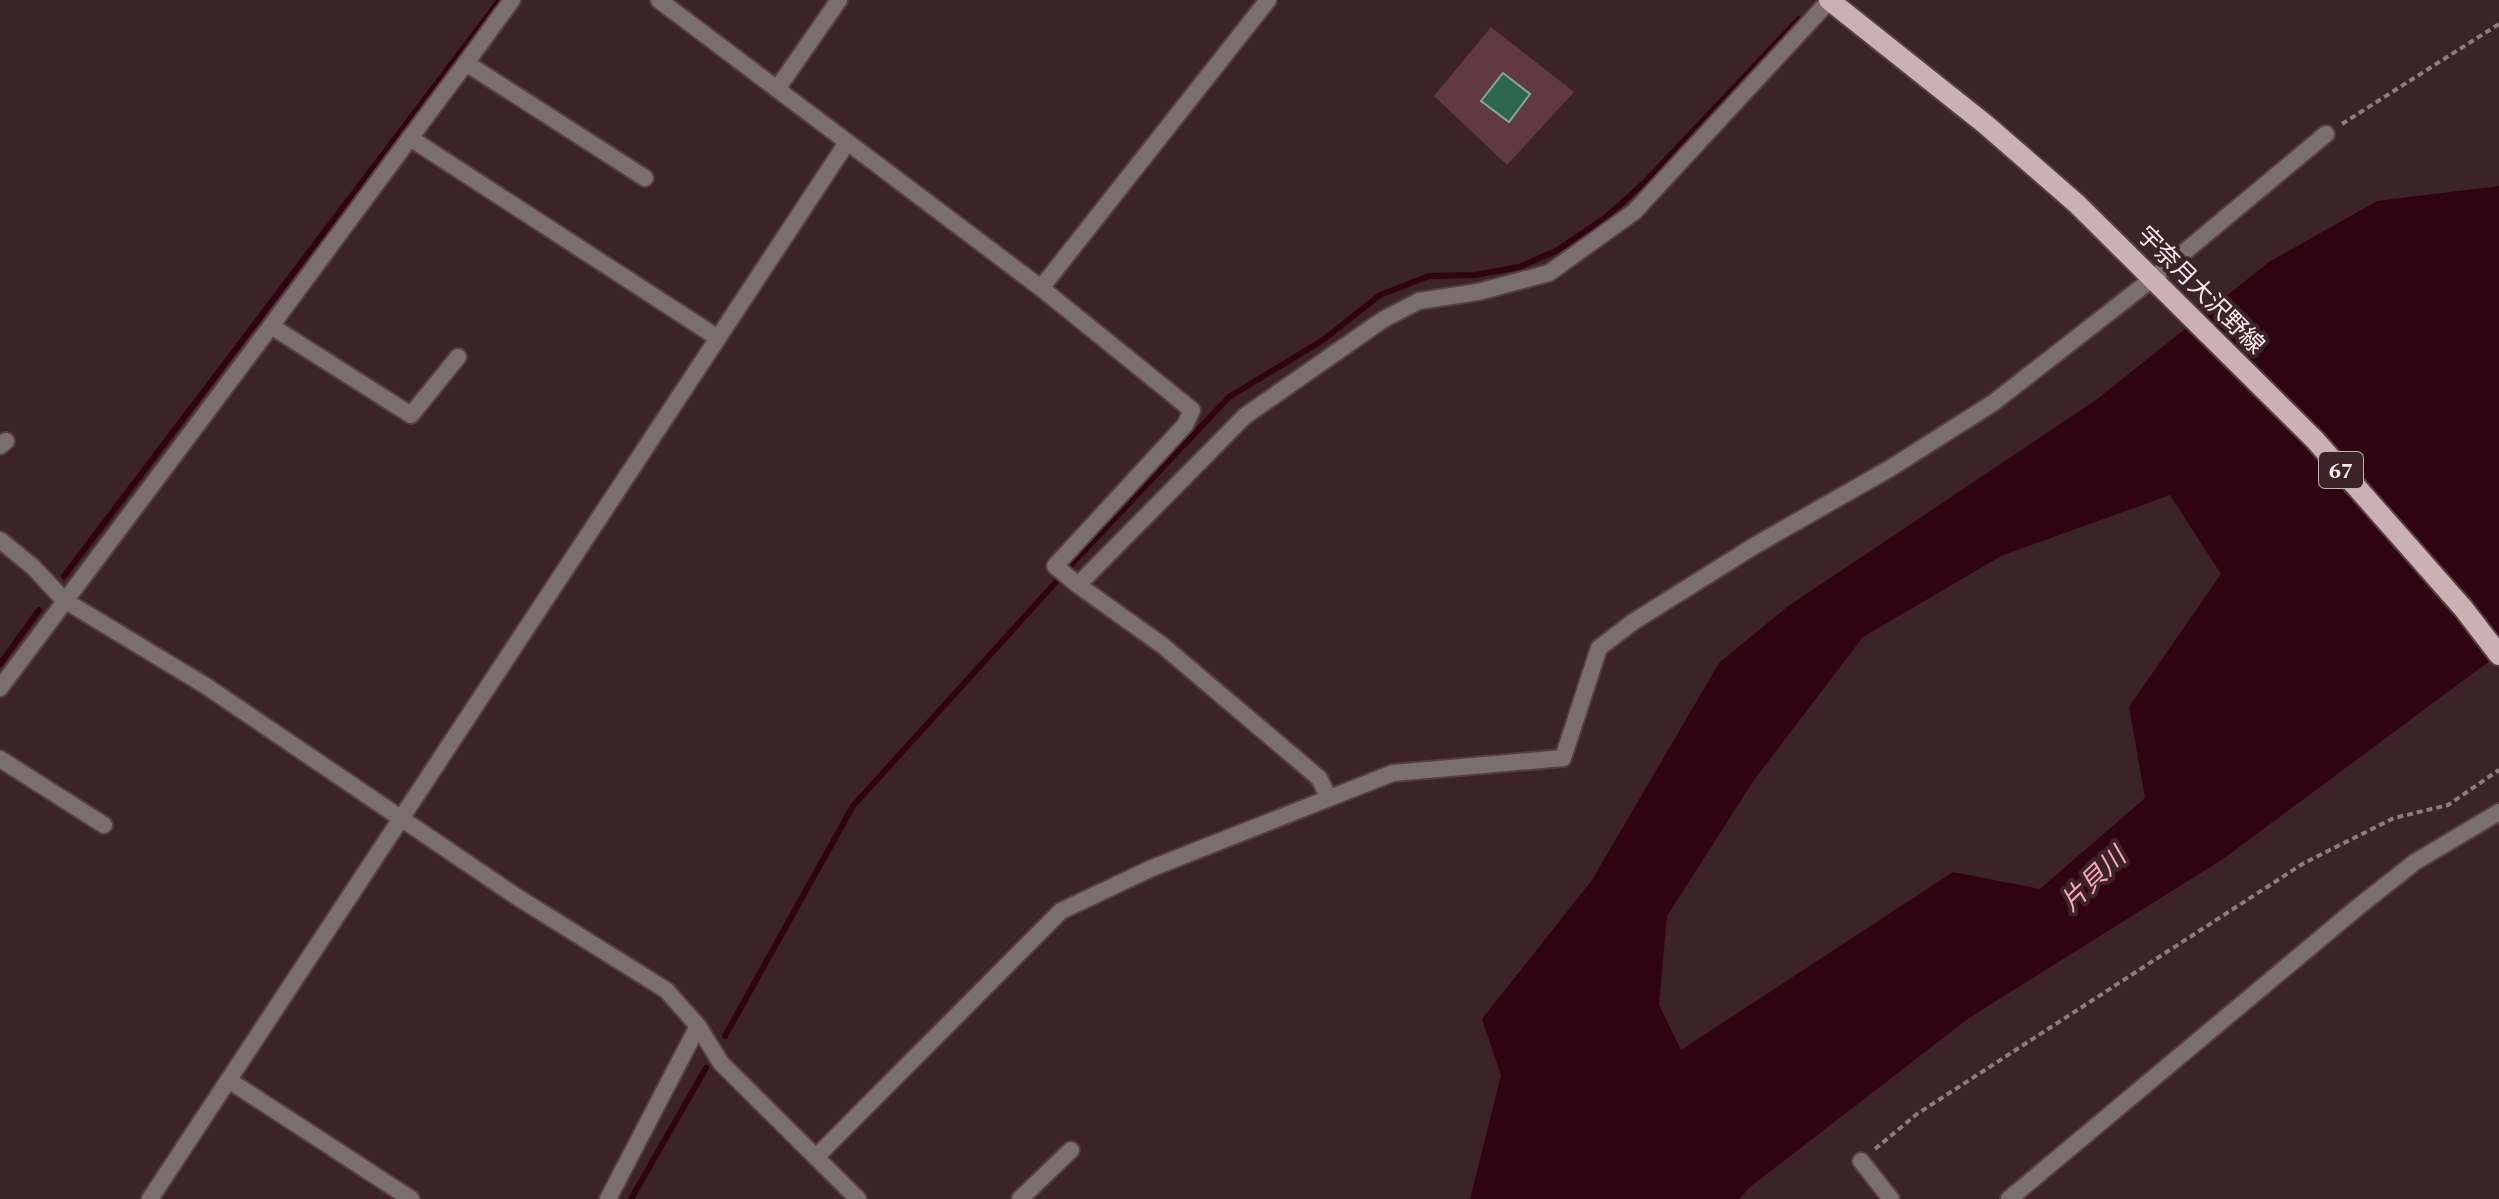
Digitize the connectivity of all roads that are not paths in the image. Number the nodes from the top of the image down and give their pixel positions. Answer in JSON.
{"nodes":[{"id":1,"x":512,"y":0,"type":"edge"},
{"id":2,"x":659,"y":0,"type":"edge"},
{"id":3,"x":839,"y":0,"type":"edge"},
{"id":4,"x":1268,"y":0,"type":"edge"},
{"id":5,"x":1830,"y":0,"type":"edge"},
{"id":6,"x":466,"y":63,"type":"junction"},
{"id":7,"x":777,"y":89,"type":"junction"},
{"id":8,"x":2326,"y":134,"type":"road end"},
{"id":9,"x":410,"y":138,"type":"junction"},
{"id":10,"x":846,"y":144,"type":"junction"},
{"id":11,"x":645,"y":178,"type":"dead end"},
{"id":12,"x":2152,"y":279,"type":"junction"},
{"id":13,"x":1041,"y":288,"type":"junction"},
{"id":14,"x":271,"y":326,"type":"junction"},
{"id":15,"x":718,"y":338,"type":"junction"},
{"id":16,"x":458,"y":357,"type":"dead end"},
{"id":17,"x":0,"y":540,"type":"edge"},
{"id":18,"x":1078,"y":585,"type":"junction"},
{"id":19,"x":64,"y":600,"type":"junction"},
{"id":20,"x":2499,"y":655,"type":"edge"},
{"id":21,"x":0,"y":688,"type":"edge"},
{"id":22,"x":0,"y":759,"type":"edge"},
{"id":23,"x":1329,"y":798,"type":"junction"},
{"id":24,"x":2499,"y":812,"type":"edge"},
{"id":25,"x":401,"y":818,"type":"junction"},
{"id":26,"x":104,"y":825,"type":"dead end"},
{"id":27,"x":698,"y":1026,"type":"junction"},
{"id":28,"x":230,"y":1081,"type":"junction"},
{"id":29,"x":1071,"y":1150,"type":"dead end"},
{"id":30,"x":816,"y":1157,"type":"junction"},
{"id":31,"x":1861,"y":1161,"type":"road end"},
{"id":32,"x":150,"y":1199,"type":"edge"},
{"id":33,"x":411,"y":1199,"type":"edge"},
{"id":34,"x":608,"y":1199,"type":"edge"},
{"id":35,"x":858,"y":1199,"type":"edge"},
{"id":36,"x":1020,"y":1199,"type":"edge"},
{"id":37,"x":1891,"y":1199,"type":"edge"},
{"id":38,"x":2009,"y":1199,"type":"edge"}],
"edges":[{"from":1,"to":6,"type":"street"},
{"from":2,"to":7,"type":"street"},
{"from":3,"to":7,"type":"street"},
{"from":4,"to":13,"type":"street"},
{"from":5,"to":12,"type":"main road","name":"宇奈月大沢野線","number":"67"},
{"from":5,"to":18,"type":"street"},
{"from":6,"to":9,"type":"street"},
{"from":6,"to":11,"type":"street"},
{"from":7,"to":10,"type":"street"},
{"from":8,"to":12,"type":"street"},
{"from":9,"to":14,"type":"street"},
{"from":9,"to":15,"type":"street"},
{"from":10,"to":13,"type":"street"},
{"from":10,"to":15,"type":"street"},
{"from":12,"to":20,"type":"main road","name":"宇奈月大沢野線","number":"67"},
{"from":12,"to":23,"type":"street"},
{"from":13,"to":18,"type":"street"},
{"from":14,"to":16,"type":"street"},
{"from":14,"to":19,"type":"street"},
{"from":15,"to":25,"type":"street"},
{"from":17,"to":19,"type":"street"},
{"from":18,"to":23,"type":"street"},
{"from":19,"to":21,"type":"street"},
{"from":19,"to":25,"type":"street"},
{"from":22,"to":26,"type":"street"},
{"from":23,"to":30,"type":"street"},
{"from":24,"to":38,"type":"street"},
{"from":25,"to":27,"type":"street"},
{"from":25,"to":28,"type":"street"},
{"from":27,"to":30,"type":"street"},
{"from":27,"to":34,"type":"street"},
{"from":28,"to":32,"type":"street"},
{"from":28,"to":33,"type":"street"},
{"from":29,"to":36,"type":"street"},
{"from":30,"to":35,"type":"street"},
{"from":31,"to":37,"type":"street"}]}
